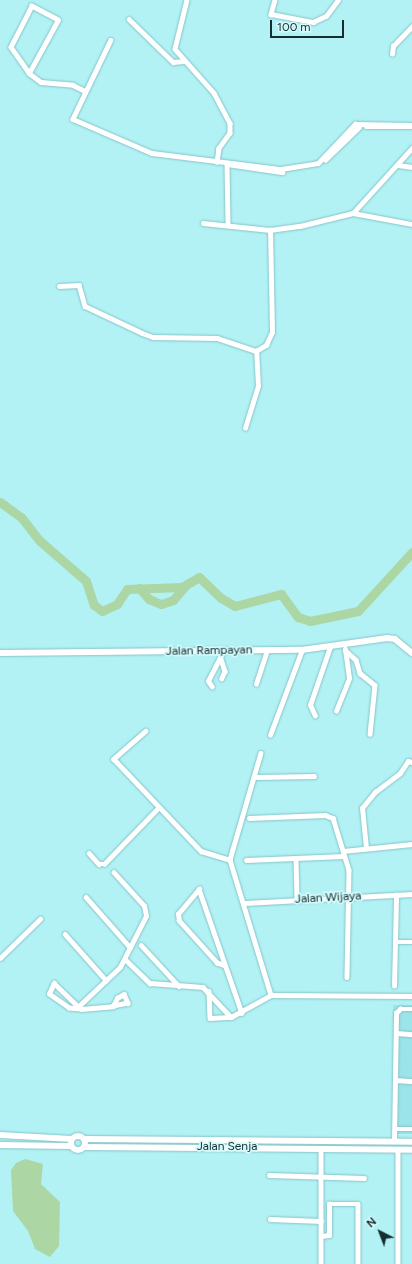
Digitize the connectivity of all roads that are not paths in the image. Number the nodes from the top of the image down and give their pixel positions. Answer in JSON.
{"nodes":[{"id":1,"x":187,"y":0,"type":"edge"},
{"id":2,"x":275,"y":0,"type":"edge"},
{"id":3,"x":338,"y":0,"type":"edge"},
{"id":4,"x":129,"y":19,"type":"dead end"},
{"id":5,"x":412,"y":26,"type":"edge"},
{"id":6,"x":111,"y":40,"type":"dead end"},
{"id":7,"x":392,"y":54,"type":"dead end"},
{"id":8,"x":184,"y":61,"type":"junction"},
{"id":9,"x":29,"y":73,"type":"junction"},
{"id":10,"x":85,"y":91,"type":"junction"},
{"id":11,"x":412,"y":126,"type":"edge"},
{"id":12,"x":412,"y":148,"type":"edge"},
{"id":13,"x":217,"y":162,"type":"junction"},
{"id":14,"x":227,"y":164,"type":"junction"},
{"id":15,"x":398,"y":165,"type":"junction"},
{"id":16,"x":412,"y":168,"type":"edge"},
{"id":17,"x":354,"y":212,"type":"junction"},
{"id":18,"x":203,"y":223,"type":"dead end"},
{"id":19,"x":228,"y":224,"type":"junction"},
{"id":20,"x":412,"y":224,"type":"edge"},
{"id":21,"x":270,"y":230,"type":"junction"},
{"id":22,"x":59,"y":286,"type":"dead end"},
{"id":23,"x":256,"y":351,"type":"junction"},
{"id":24,"x":245,"y":428,"type":"dead end"},
{"id":25,"x":342,"y":644,"type":"junction"},
{"id":26,"x":330,"y":647,"type":"junction"},
{"id":27,"x":302,"y":650,"type":"junction"},
{"id":28,"x":345,"y":650,"type":"junction"},
{"id":29,"x":223,"y":651,"type":"junction"},
{"id":30,"x":267,"y":651,"type":"junction"},
{"id":31,"x":412,"y":652,"type":"edge"},
{"id":32,"x":0,"y":653,"type":"edge"},
{"id":33,"x":221,"y":659,"type":"junction"},
{"id":34,"x":222,"y":678,"type":"dead end"},
{"id":35,"x":256,"y":684,"type":"dead end"},
{"id":36,"x":212,"y":687,"type":"dead end"},
{"id":37,"x":336,"y":711,"type":"dead end"},
{"id":38,"x":315,"y":716,"type":"dead end"},
{"id":39,"x":146,"y":732,"type":"dead end"},
{"id":40,"x":370,"y":734,"type":"dead end"},
{"id":41,"x":270,"y":736,"type":"dead end"},
{"id":42,"x":261,"y":753,"type":"dead end"},
{"id":43,"x":412,"y":762,"type":"edge"},
{"id":44,"x":314,"y":776,"type":"dead end"},
{"id":45,"x":257,"y":777,"type":"junction"},
{"id":46,"x":158,"y":808,"type":"junction"},
{"id":47,"x":249,"y":818,"type":"dead end"},
{"id":48,"x":412,"y":844,"type":"edge"},
{"id":49,"x":366,"y":848,"type":"junction"},
{"id":50,"x":343,"y":851,"type":"junction"},
{"id":51,"x":89,"y":853,"type":"dead end"},
{"id":52,"x":344,"y":856,"type":"junction"},
{"id":53,"x":296,"y":858,"type":"junction"},
{"id":54,"x":230,"y":860,"type":"junction"},
{"id":55,"x":246,"y":860,"type":"dead end"},
{"id":56,"x":114,"y":873,"type":"dead end"},
{"id":57,"x":412,"y":894,"type":"edge"},
{"id":58,"x":396,"y":895,"type":"junction"},
{"id":59,"x":349,"y":896,"type":"junction"},
{"id":60,"x":86,"y":897,"type":"dead end"},
{"id":61,"x":297,"y":900,"type":"junction"},
{"id":62,"x":245,"y":903,"type":"junction"},
{"id":63,"x":40,"y":919,"type":"dead end"},
{"id":64,"x":65,"y":934,"type":"dead end"},
{"id":65,"x":395,"y":942,"type":"junction"},
{"id":66,"x":412,"y":942,"type":"edge"},
{"id":67,"x":141,"y":945,"type":"dead end"},
{"id":68,"x":130,"y":947,"type":"junction"},
{"id":69,"x":0,"y":958,"type":"edge"},
{"id":70,"x":125,"y":959,"type":"junction"},
{"id":71,"x":225,"y":966,"type":"junction"},
{"id":72,"x":347,"y":977,"type":"dead end"},
{"id":73,"x":106,"y":980,"type":"junction"},
{"id":74,"x":179,"y":986,"type":"junction"},
{"id":75,"x":394,"y":986,"type":"dead end"},
{"id":76,"x":209,"y":991,"type":"junction"},
{"id":77,"x":271,"y":995,"type":"junction"},
{"id":78,"x":412,"y":996,"type":"edge"},
{"id":79,"x":113,"y":1006,"type":"dead end"},
{"id":80,"x":80,"y":1007,"type":"junction"},
{"id":81,"x":412,"y":1010,"type":"edge"},
{"id":82,"x":242,"y":1013,"type":"junction"},
{"id":83,"x":231,"y":1017,"type":"junction"},
{"id":84,"x":396,"y":1033,"type":"junction"},
{"id":85,"x":412,"y":1034,"type":"edge"},
{"id":86,"x":396,"y":1080,"type":"junction"},
{"id":87,"x":412,"y":1081,"type":"edge"},
{"id":88,"x":395,"y":1129,"type":"junction"},
{"id":89,"x":412,"y":1129,"type":"edge"},
{"id":90,"x":0,"y":1135,"type":"edge"},
{"id":91,"x":72,"y":1139,"type":"junction"},
{"id":92,"x":84,"y":1139,"type":"junction"},
{"id":93,"x":394,"y":1142,"type":"junction"},
{"id":94,"x":412,"y":1142,"type":"edge"},
{"id":95,"x":0,"y":1146,"type":"edge"},
{"id":96,"x":71,"y":1146,"type":"junction"},
{"id":97,"x":84,"y":1147,"type":"junction"},
{"id":98,"x":321,"y":1149,"type":"junction"},
{"id":99,"x":398,"y":1150,"type":"junction"},
{"id":100,"x":412,"y":1150,"type":"edge"},
{"id":101,"x":269,"y":1175,"type":"dead end"},
{"id":102,"x":321,"y":1178,"type":"junction"},
{"id":103,"x":364,"y":1178,"type":"dead end"},
{"id":104,"x":270,"y":1219,"type":"dead end"},
{"id":105,"x":321,"y":1221,"type":"junction"},
{"id":106,"x":321,"y":1236,"type":"junction"},
{"id":107,"x":321,"y":1264,"type":"edge"},
{"id":108,"x":358,"y":1264,"type":"edge"},
{"id":109,"x":398,"y":1264,"type":"edge"}],
"edges":[{"from":1,"to":8,"type":"street"},
{"from":2,"to":3,"type":"street"},
{"from":4,"to":8,"type":"street"},
{"from":5,"to":7,"type":"street"},
{"from":6,"to":10,"type":"street"},
{"from":8,"to":13,"type":"street"},
{"from":9,"to":9,"type":"street"},
{"from":9,"to":10,"type":"street"},
{"from":10,"to":13,"type":"street"},
{"from":11,"to":14,"type":"street"},
{"from":12,"to":15,"type":"street"},
{"from":13,"to":14,"type":"street"},
{"from":14,"to":19,"type":"street"},
{"from":15,"to":16,"type":"street"},
{"from":15,"to":17,"type":"street"},
{"from":17,"to":20,"type":"street"},
{"from":17,"to":21,"type":"street"},
{"from":18,"to":19,"type":"street"},
{"from":19,"to":21,"type":"street"},
{"from":21,"to":23,"type":"street"},
{"from":22,"to":23,"type":"street"},
{"from":23,"to":24,"type":"street"},
{"from":25,"to":26,"type":"street","name":"Jalan Rampayan"},
{"from":25,"to":28,"type":"street"},
{"from":25,"to":31,"type":"street","name":"Jalan Rampayan"},
{"from":26,"to":27,"type":"street","name":"Jalan Rampayan"},
{"from":26,"to":38,"type":"street"},
{"from":27,"to":30,"type":"street","name":"Jalan Rampayan"},
{"from":27,"to":41,"type":"street"},
{"from":28,"to":37,"type":"street"},
{"from":28,"to":40,"type":"street"},
{"from":29,"to":30,"type":"street","name":"Jalan Rampayan"},
{"from":29,"to":32,"type":"street","name":"Jalan Rampayan"},
{"from":29,"to":33,"type":"street"},
{"from":30,"to":35,"type":"street"},
{"from":33,"to":34,"type":"street"},
{"from":33,"to":36,"type":"street"},
{"from":39,"to":46,"type":"street"},
{"from":42,"to":45,"type":"street"},
{"from":43,"to":49,"type":"street"},
{"from":44,"to":45,"type":"street"},
{"from":45,"to":54,"type":"street"},
{"from":46,"to":51,"type":"street"},
{"from":46,"to":54,"type":"street"},
{"from":47,"to":50,"type":"street"},
{"from":48,"to":49,"type":"street"},
{"from":49,"to":50,"type":"street"},
{"from":50,"to":52,"type":"street"},
{"from":52,"to":53,"type":"street"},
{"from":52,"to":59,"type":"street"},
{"from":53,"to":55,"type":"street"},
{"from":53,"to":61,"type":"street"},
{"from":54,"to":62,"type":"street"},
{"from":56,"to":68,"type":"street"},
{"from":57,"to":58,"type":"street","name":"Jalan Wijaya"},
{"from":58,"to":59,"type":"street","name":"Jalan Wijaya"},
{"from":58,"to":65,"type":"street"},
{"from":59,"to":61,"type":"street","name":"Jalan Wijaya"},
{"from":59,"to":72,"type":"street"},
{"from":60,"to":68,"type":"street"},
{"from":61,"to":62,"type":"street","name":"Jalan Wijaya"},
{"from":62,"to":77,"type":"street"},
{"from":63,"to":69,"type":"street"},
{"from":64,"to":73,"type":"street"},
{"from":65,"to":66,"type":"street"},
{"from":65,"to":75,"type":"street"},
{"from":67,"to":74,"type":"street"},
{"from":68,"to":70,"type":"street"},
{"from":70,"to":73,"type":"street"},
{"from":70,"to":74,"type":"street"},
{"from":71,"to":71,"type":"street"},
{"from":71,"to":82,"type":"street"},
{"from":73,"to":80,"type":"street"},
{"from":74,"to":76,"type":"street"},
{"from":76,"to":83,"type":"street"},
{"from":76,"to":83,"type":"street"},
{"from":77,"to":78,"type":"street"},
{"from":77,"to":82,"type":"street"},
{"from":79,"to":80,"type":"street"},
{"from":80,"to":80,"type":"street"},
{"from":81,"to":84,"type":"street"},
{"from":82,"to":83,"type":"street"},
{"from":84,"to":85,"type":"street"},
{"from":84,"to":86,"type":"street"},
{"from":86,"to":87,"type":"street"},
{"from":86,"to":88,"type":"street"},
{"from":88,"to":89,"type":"street"},
{"from":88,"to":93,"type":"street"},
{"from":90,"to":91,"type":"main road","name":"Jalan Senja"},
{"from":91,"to":92,"type":"main road","name":"Jalan Senja"},
{"from":91,"to":96,"type":"main road"},
{"from":92,"to":93,"type":"main road","name":"Jalan Senja"},
{"from":92,"to":97,"type":"main road"},
{"from":93,"to":94,"type":"main road","name":"Jalan Senja"},
{"from":95,"to":96,"type":"main road","name":"Jalan Senja"},
{"from":96,"to":97,"type":"main road","name":"Jalan Senja"},
{"from":97,"to":98,"type":"main road","name":"Jalan Senja"},
{"from":98,"to":99,"type":"main road","name":"Jalan Senja"},
{"from":98,"to":102,"type":"street"},
{"from":99,"to":100,"type":"main road","name":"Jalan Senja"},
{"from":99,"to":109,"type":"street"},
{"from":101,"to":102,"type":"street"},
{"from":102,"to":103,"type":"street"},
{"from":102,"to":105,"type":"street"},
{"from":104,"to":105,"type":"street"},
{"from":105,"to":106,"type":"street"},
{"from":106,"to":107,"type":"street"},
{"from":106,"to":108,"type":"street"}]}
